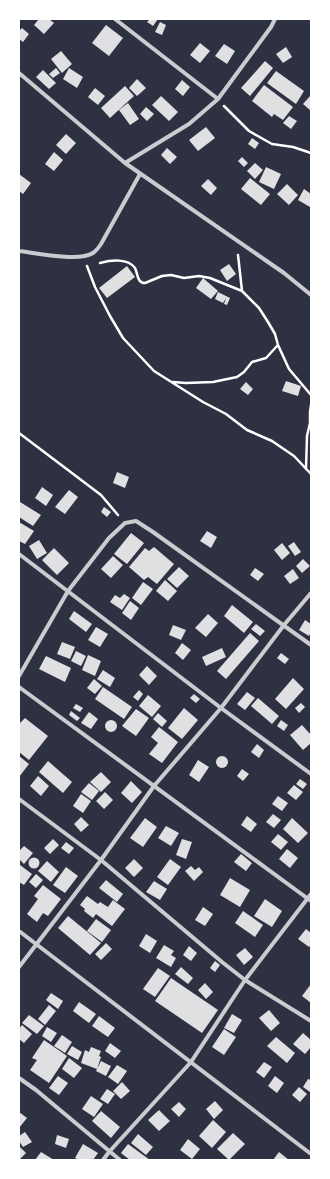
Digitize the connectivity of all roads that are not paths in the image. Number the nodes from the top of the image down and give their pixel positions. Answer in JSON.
{"nodes":[{"id":1,"x":115,"y":19,"type":"edge"},
{"id":2,"x":275,"y":19,"type":"edge"},
{"id":3,"x":19,"y":73,"type":"edge"},
{"id":4,"x":218,"y":99,"type":"junction"},
{"id":5,"x":125,"y":163,"type":"junction"},
{"id":6,"x":140,"y":174,"type":"junction"},
{"id":7,"x":19,"y":251,"type":"edge"},
{"id":8,"x":311,"y":295,"type":"edge"},
{"id":9,"x":19,"y":554,"type":"edge"},
{"id":10,"x":68,"y":591,"type":"junction"},
{"id":11,"x":311,"y":593,"type":"edge"},
{"id":12,"x":284,"y":625,"type":"junction"},
{"id":13,"x":311,"y":645,"type":"edge"},
{"id":14,"x":19,"y":676,"type":"edge"},
{"id":15,"x":19,"y":687,"type":"edge"},
{"id":16,"x":221,"y":708,"type":"junction"},
{"id":17,"x":311,"y":774,"type":"edge"},
{"id":18,"x":154,"y":786,"type":"junction"},
{"id":19,"x":19,"y":799,"type":"edge"},
{"id":20,"x":101,"y":860,"type":"junction"},
{"id":21,"x":311,"y":894,"type":"edge"},
{"id":22,"x":309,"y":900,"type":"edge"},
{"id":23,"x":19,"y":931,"type":"edge"},
{"id":24,"x":37,"y":945,"type":"junction"},
{"id":25,"x":19,"y":967,"type":"edge"},
{"id":26,"x":246,"y":980,"type":"junction"},
{"id":27,"x":311,"y":1021,"type":"edge"},
{"id":28,"x":191,"y":1062,"type":"junction"},
{"id":29,"x":19,"y":1078,"type":"edge"},
{"id":30,"x":109,"y":1152,"type":"junction"},
{"id":31,"x":311,"y":1154,"type":"edge"},
{"id":32,"x":103,"y":1160,"type":"edge"},
{"id":33,"x":120,"y":1160,"type":"edge"}],
"edges":[{"from":1,"to":4,"type":"street"},
{"from":2,"to":4,"type":"street"},
{"from":3,"to":5,"type":"street"},
{"from":4,"to":5,"type":"street"},
{"from":5,"to":6,"type":"street"},
{"from":6,"to":7,"type":"street"},
{"from":6,"to":8,"type":"street"},
{"from":9,"to":10,"type":"street"},
{"from":10,"to":12,"type":"street"},
{"from":10,"to":14,"type":"street"},
{"from":10,"to":16,"type":"street"},
{"from":11,"to":12,"type":"street"},
{"from":12,"to":13,"type":"street"},
{"from":12,"to":16,"type":"street"},
{"from":15,"to":18,"type":"street"},
{"from":16,"to":17,"type":"street"},
{"from":16,"to":18,"type":"street"},
{"from":18,"to":20,"type":"street"},
{"from":18,"to":22,"type":"street"},
{"from":19,"to":20,"type":"street"},
{"from":20,"to":24,"type":"street"},
{"from":20,"to":26,"type":"street"},
{"from":21,"to":22,"type":"street"},
{"from":22,"to":26,"type":"street"},
{"from":23,"to":24,"type":"street"},
{"from":24,"to":25,"type":"street"},
{"from":24,"to":28,"type":"street"},
{"from":26,"to":27,"type":"street"},
{"from":26,"to":28,"type":"street"},
{"from":28,"to":30,"type":"street"},
{"from":28,"to":31,"type":"street"},
{"from":29,"to":30,"type":"street"},
{"from":30,"to":32,"type":"street"},
{"from":30,"to":33,"type":"street"}]}
